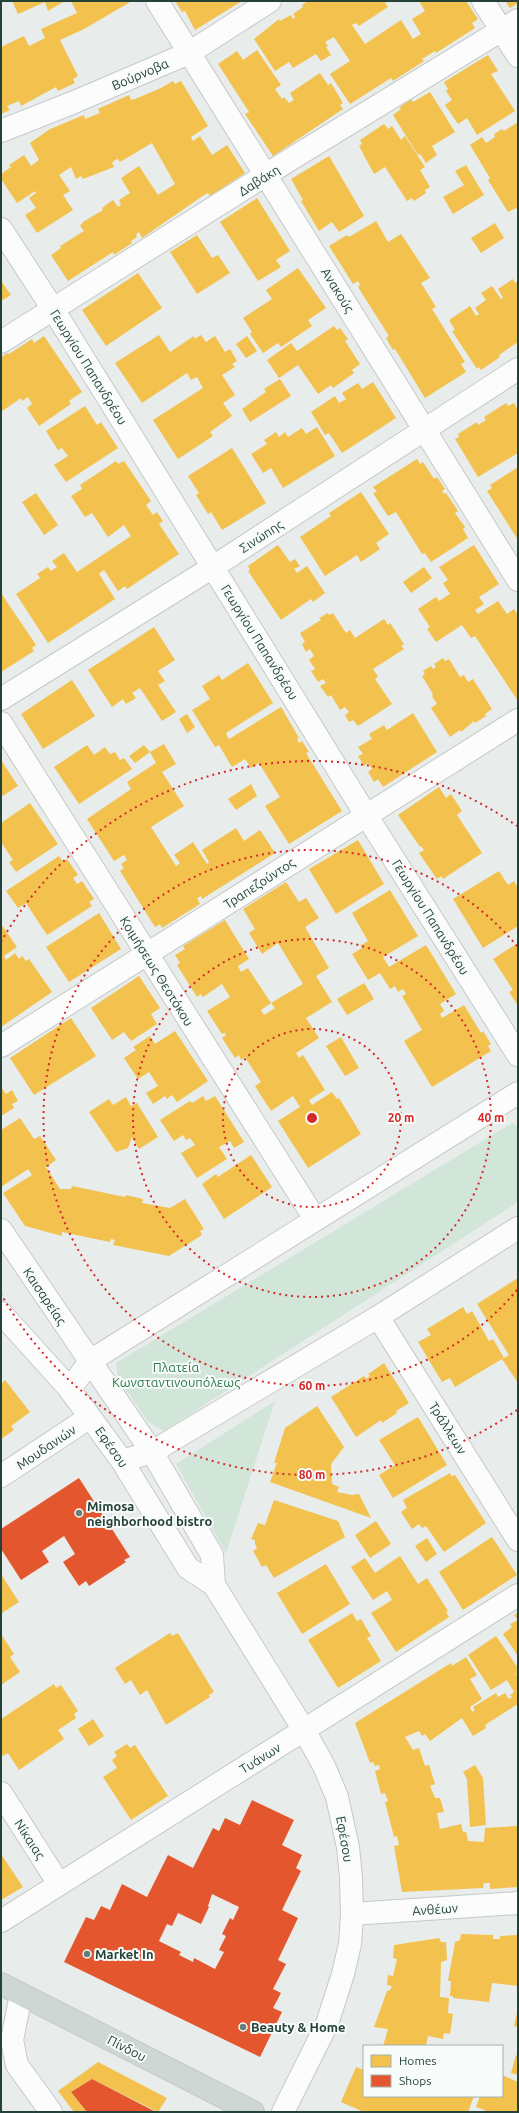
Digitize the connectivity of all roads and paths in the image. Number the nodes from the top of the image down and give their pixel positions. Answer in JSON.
{"nodes":[{"id":1,"x":156,"y":1,"type":"edge"},
{"id":2,"x":270,"y":1,"type":"edge"},
{"id":3,"x":483,"y":1,"type":"edge"},
{"id":4,"x":510,"y":25,"type":"edge"},
{"id":5,"x":189,"y":53,"type":"junction"},
{"id":6,"x":518,"y":56,"type":"edge"},
{"id":7,"x":1,"y":131,"type":"edge"},
{"id":8,"x":266,"y":176,"type":"junction"},
{"id":9,"x":1,"y":229,"type":"edge"},
{"id":10,"x":53,"y":309,"type":"junction"},
{"id":11,"x":1,"y":342,"type":"edge"},
{"id":12,"x":518,"y":369,"type":"edge"},
{"id":13,"x":425,"y":429,"type":"junction"},
{"id":14,"x":214,"y":567,"type":"junction"},
{"id":15,"x":518,"y":580,"type":"edge"},
{"id":16,"x":1,"y":699,"type":"edge"},
{"id":17,"x":518,"y":720,"type":"edge"},
{"id":18,"x":1,"y":723,"type":"edge"},
{"id":19,"x":366,"y":815,"type":"junction"},
{"id":20,"x":147,"y":955,"type":"junction"},
{"id":21,"x":1,"y":1046,"type":"edge"},
{"id":22,"x":518,"y":1055,"type":"edge"},
{"id":23,"x":518,"y":1093,"type":"edge"},
{"id":24,"x":315,"y":1219,"type":"junction"},
{"id":25,"x":518,"y":1228,"type":"edge"},
{"id":26,"x":1,"y":1230,"type":"edge"},
{"id":27,"x":1,"y":1313,"type":"edge"},
{"id":28,"x":378,"y":1316,"type":"junction"},
{"id":29,"x":90,"y":1362,"type":"junction"},
{"id":30,"x":70,"y":1389,"type":"junction"},
{"id":31,"x":90,"y":1417,"type":"junction"},
{"id":32,"x":152,"y":1452,"type":"junction"},
{"id":33,"x":122,"y":1461,"type":"junction"},
{"id":34,"x":1,"y":1476,"type":"edge"},
{"id":35,"x":518,"y":1540,"type":"edge"},
{"id":36,"x":214,"y":1585,"type":"junction"},
{"id":37,"x":518,"y":1595,"type":"edge"},
{"id":38,"x":304,"y":1730,"type":"junction"},
{"id":39,"x":1,"y":1793,"type":"edge"},
{"id":40,"x":59,"y":1884,"type":"junction"},
{"id":41,"x":518,"y":1903,"type":"edge"},
{"id":42,"x":352,"y":1914,"type":"junction"},
{"id":43,"x":1,"y":1920,"type":"edge"},
{"id":44,"x":1,"y":1984,"type":"edge"},
{"id":45,"x":21,"y":1995,"type":"junction"},
{"id":46,"x":52,"y":2112,"type":"edge"},
{"id":47,"x":252,"y":2112,"type":"edge"},
{"id":48,"x":283,"y":2112,"type":"edge"}],
"edges":[{"from":1,"to":5,"type":"street","name":"Ανακούς"},
{"from":2,"to":5,"type":"street","name":"Βούρνοβα"},
{"from":3,"to":4,"type":"street"},
{"from":4,"to":6,"type":"street"},
{"from":4,"to":8,"type":"street","name":"Δαβάκη"},
{"from":5,"to":7,"type":"street","name":"Βούρνοβα"},
{"from":5,"to":8,"type":"street","name":"Ανακούς"},
{"from":8,"to":10,"type":"street","name":"Δαβάκη"},
{"from":8,"to":13,"type":"street","name":"Ανακούς"},
{"from":9,"to":10,"type":"street","name":"Γεωργίου Παπανδρέου"},
{"from":10,"to":11,"type":"street","name":"Δαβάκη"},
{"from":10,"to":14,"type":"street","name":"Γεωργίου Παπανδρέου"},
{"from":12,"to":13,"type":"street","name":"Σινώπης"},
{"from":13,"to":14,"type":"street","name":"Σινώπης"},
{"from":13,"to":15,"type":"street","name":"Ανακούς"},
{"from":14,"to":16,"type":"street","name":"Σινώπης"},
{"from":14,"to":19,"type":"street","name":"Γεωργίου Παπανδρέου"},
{"from":17,"to":19,"type":"street","name":"Τραπεζούντος"},
{"from":18,"to":20,"type":"street","name":"Κοιμήσεως Θεοτόκου"},
{"from":19,"to":20,"type":"street","name":"Τραπεζούντος"},
{"from":19,"to":22,"type":"street","name":"Γεωργίου Παπανδρέου"},
{"from":20,"to":21,"type":"street","name":"Τραπεζούντος"},
{"from":20,"to":24,"type":"street","name":"Κοιμήσεως Θεοτόκου"},
{"from":23,"to":24,"type":"street"},
{"from":24,"to":29,"type":"street"},
{"from":25,"to":28,"type":"street"},
{"from":26,"to":29,"type":"street","name":"Καισαρείας"},
{"from":27,"to":30,"type":"street","name":"Εφέσου"},
{"from":28,"to":32,"type":"street"},
{"from":28,"to":35,"type":"street","name":"Τράλλεων"},
{"from":29,"to":30,"type":"street"},
{"from":29,"to":32,"type":"street","name":"Εφέσου"},
{"from":30,"to":31,"type":"street","name":"Εφέσου"},
{"from":31,"to":33,"type":"street","name":"Εφέσου"},
{"from":31,"to":34,"type":"street","name":"Μουδανιών"},
{"from":32,"to":33,"type":"street"},
{"from":32,"to":36,"type":"street","name":"Εφέσου"},
{"from":33,"to":36,"type":"street","name":"Εφέσου"},
{"from":36,"to":38,"type":"street","name":"Εφέσου"},
{"from":37,"to":38,"type":"street","name":"Τυάνων"},
{"from":38,"to":40,"type":"street","name":"Τυάνων"},
{"from":38,"to":42,"type":"street","name":"Εφέσου"},
{"from":39,"to":40,"type":"street","name":"Νίκαιας"},
{"from":40,"to":43,"type":"street","name":"Τυάνων"},
{"from":41,"to":42,"type":"street","name":"Ανθέων"},
{"from":42,"to":48,"type":"street","name":"Εφέσου"},
{"from":44,"to":45,"type":"main road","name":"Πίνδου"},
{"from":45,"to":46,"type":"street"},
{"from":45,"to":47,"type":"main road","name":"Πίνδου"}]}
